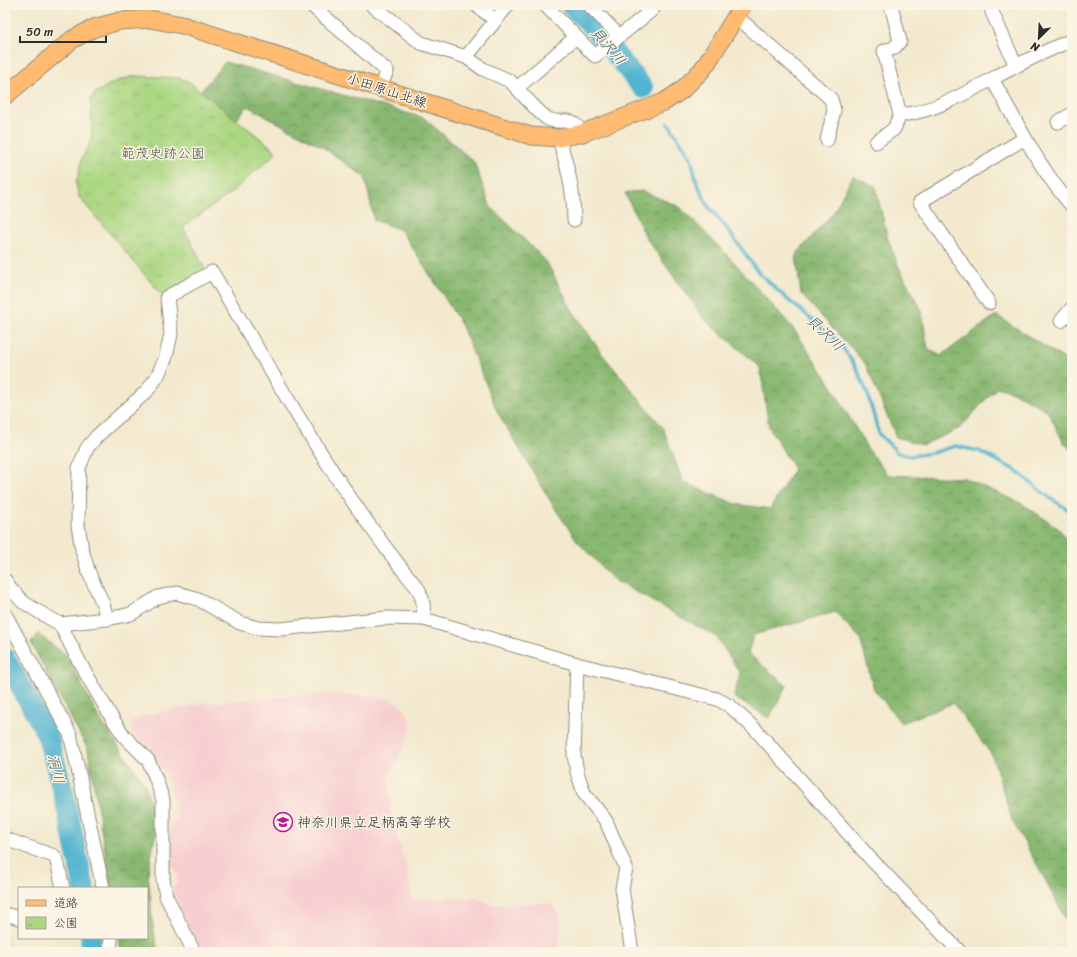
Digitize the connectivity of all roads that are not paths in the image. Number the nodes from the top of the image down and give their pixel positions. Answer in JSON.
{"nodes":[{"id":1,"x":311,"y":5,"type":"edge"},
{"id":2,"x":372,"y":5,"type":"edge"},
{"id":3,"x":476,"y":5,"type":"edge"},
{"id":4,"x":508,"y":5,"type":"edge"},
{"id":5,"x":545,"y":5,"type":"edge"},
{"id":6,"x":589,"y":5,"type":"edge"},
{"id":7,"x":655,"y":5,"type":"edge"},
{"id":8,"x":891,"y":5,"type":"edge"},
{"id":9,"x":991,"y":5,"type":"edge"},
{"id":10,"x":739,"y":11,"type":"edge"},
{"id":11,"x":495,"y":20,"type":"junction"},
{"id":12,"x":619,"y":36,"type":"junction"},
{"id":13,"x":576,"y":37,"type":"junction"},
{"id":14,"x":1072,"y":40,"type":"edge"},
{"id":15,"x":466,"y":57,"type":"junction"},
{"id":16,"x":1016,"y":66,"type":"junction"},
{"id":17,"x":992,"y":79,"type":"junction"},
{"id":18,"x":380,"y":87,"type":"junction"},
{"id":19,"x":517,"y":88,"type":"junction"},
{"id":20,"x":5,"y":96,"type":"edge"},
{"id":21,"x":1072,"y":114,"type":"edge"},
{"id":22,"x":900,"y":115,"type":"junction"},
{"id":23,"x":1058,"y":122,"type":"dead end"},
{"id":24,"x":583,"y":133,"type":"junction"},
{"id":25,"x":559,"y":138,"type":"junction"},
{"id":26,"x":1025,"y":138,"type":"junction"},
{"id":27,"x":827,"y":140,"type":"dead end"},
{"id":28,"x":876,"y":142,"type":"dead end"},
{"id":29,"x":1072,"y":206,"type":"edge"},
{"id":30,"x":574,"y":220,"type":"dead end"},
{"id":31,"x":989,"y":303,"type":"dead end"},
{"id":32,"x":1072,"y":308,"type":"edge"},
{"id":33,"x":1061,"y":321,"type":"dead end"},
{"id":34,"x":5,"y":580,"type":"edge"},
{"id":35,"x":5,"y":614,"type":"edge"},
{"id":36,"x":107,"y":619,"type":"junction"},
{"id":37,"x":424,"y":619,"type":"junction"},
{"id":38,"x":60,"y":624,"type":"junction"},
{"id":39,"x":577,"y":664,"type":"junction"},
{"id":40,"x":5,"y":839,"type":"edge"},
{"id":41,"x":63,"y":887,"type":"edge"},
{"id":42,"x":102,"y":887,"type":"edge"},
{"id":43,"x":5,"y":914,"type":"edge"},
{"id":44,"x":18,"y":918,"type":"edge"},
{"id":45,"x":111,"y":939,"type":"edge"},
{"id":46,"x":110,"y":952,"type":"edge"},
{"id":47,"x":194,"y":952,"type":"edge"},
{"id":48,"x":632,"y":952,"type":"edge"},
{"id":49,"x":960,"y":952,"type":"edge"}],
"edges":[{"from":1,"to":18,"type":"street"},
{"from":2,"to":15,"type":"street"},
{"from":3,"to":11,"type":"street"},
{"from":4,"to":11,"type":"street"},
{"from":5,"to":13,"type":"street"},
{"from":6,"to":12,"type":"street"},
{"from":7,"to":12,"type":"street"},
{"from":8,"to":22,"type":"street"},
{"from":9,"to":16,"type":"street"},
{"from":10,"to":24,"type":"main road","name":"小田原山北線"},
{"from":10,"to":27,"type":"street"},
{"from":11,"to":15,"type":"street"},
{"from":12,"to":13,"type":"street"},
{"from":13,"to":19,"type":"street"},
{"from":14,"to":16,"type":"street"},
{"from":15,"to":19,"type":"street"},
{"from":16,"to":17,"type":"street"},
{"from":17,"to":22,"type":"street"},
{"from":17,"to":26,"type":"street"},
{"from":18,"to":20,"type":"main road","name":"小田原山北線"},
{"from":18,"to":25,"type":"main road","name":"小田原山北線"},
{"from":19,"to":24,"type":"street"},
{"from":21,"to":23,"type":"street"},
{"from":22,"to":28,"type":"street"},
{"from":24,"to":25,"type":"main road","name":"小田原山北線"},
{"from":25,"to":30,"type":"street"},
{"from":26,"to":29,"type":"street"},
{"from":26,"to":31,"type":"street"},
{"from":32,"to":33,"type":"street"},
{"from":34,"to":38,"type":"street"},
{"from":35,"to":42,"type":"street"},
{"from":36,"to":37,"type":"street"},
{"from":36,"to":37,"type":"street"},
{"from":36,"to":38,"type":"street"},
{"from":37,"to":39,"type":"street"},
{"from":38,"to":47,"type":"street"},
{"from":39,"to":48,"type":"street"},
{"from":39,"to":49,"type":"street"},
{"from":40,"to":41,"type":"street"},
{"from":43,"to":44,"type":"street"},
{"from":45,"to":46,"type":"street"}]}
